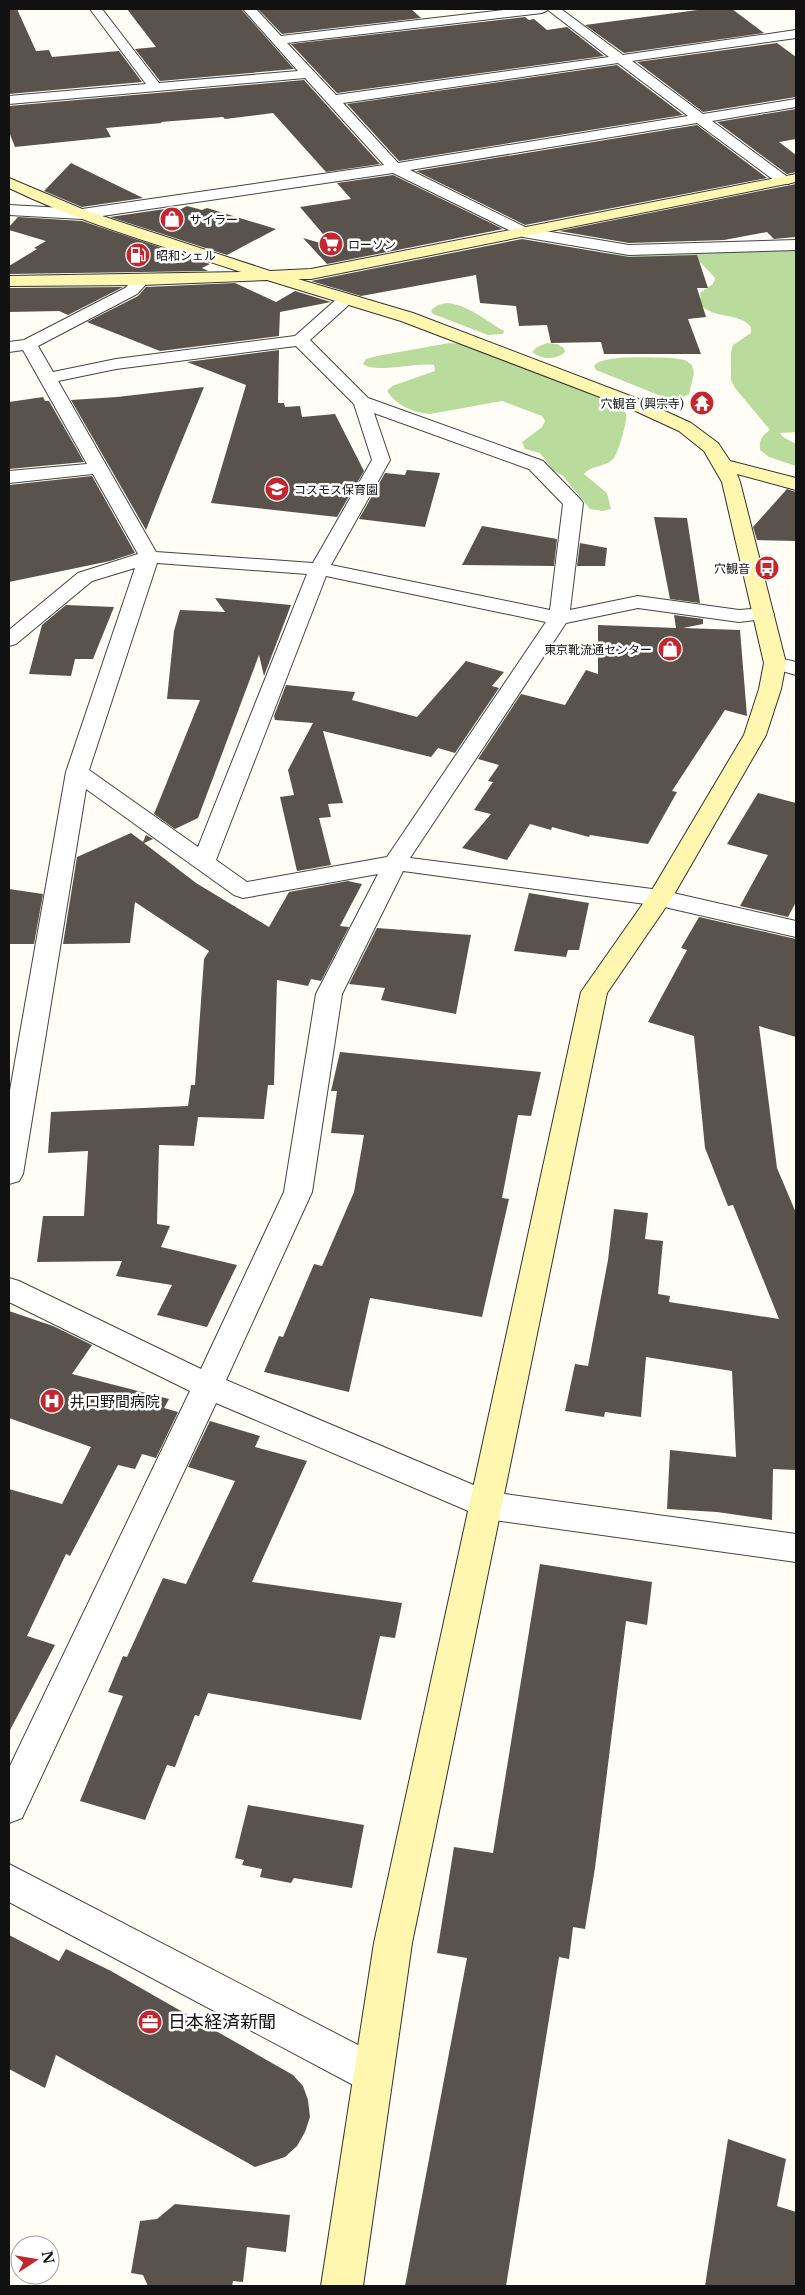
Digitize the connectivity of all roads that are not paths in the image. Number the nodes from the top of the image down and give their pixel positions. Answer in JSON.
{"nodes":[{"id":1,"x":96,"y":9,"type":"edge"},
{"id":2,"x":249,"y":9,"type":"edge"},
{"id":3,"x":542,"y":9,"type":"edge"},
{"id":4,"x":554,"y":9,"type":"edge"},
{"id":5,"x":796,"y":34,"type":"edge"},
{"id":6,"x":278,"y":40,"type":"junction"},
{"id":7,"x":621,"y":59,"type":"junction"},
{"id":8,"x":309,"y":74,"type":"junction"},
{"id":9,"x":155,"y":87,"type":"junction"},
{"id":10,"x":9,"y":100,"type":"edge"},
{"id":11,"x":333,"y":100,"type":"junction"},
{"id":12,"x":796,"y":103,"type":"edge"},
{"id":13,"x":700,"y":118,"type":"junction"},
{"id":14,"x":395,"y":168,"type":"junction"},
{"id":15,"x":790,"y":180,"type":"edge"},
{"id":16,"x":9,"y":182,"type":"edge"},
{"id":17,"x":9,"y":210,"type":"edge"},
{"id":18,"x":82,"y":214,"type":"junction"},
{"id":19,"x":523,"y":232,"type":"junction"},
{"id":20,"x":796,"y":245,"type":"edge"},
{"id":21,"x":270,"y":276,"type":"junction"},
{"id":22,"x":142,"y":280,"type":"junction"},
{"id":23,"x":9,"y":281,"type":"edge"},
{"id":24,"x":346,"y":299,"type":"junction"},
{"id":25,"x":300,"y":340,"type":"junction"},
{"id":26,"x":19,"y":346,"type":"edge"},
{"id":27,"x":48,"y":378,"type":"junction"},
{"id":28,"x":362,"y":402,"type":"junction"},
{"id":29,"x":723,"y":465,"type":"junction"},
{"id":30,"x":98,"y":468,"type":"junction"},
{"id":31,"x":9,"y":477,"type":"edge"},
{"id":32,"x":796,"y":484,"type":"edge"},
{"id":33,"x":149,"y":557,"type":"junction"},
{"id":34,"x":319,"y":569,"type":"junction"},
{"id":35,"x":764,"y":614,"type":"junction"},
{"id":36,"x":559,"y":618,"type":"junction"},
{"id":37,"x":9,"y":640,"type":"edge"},
{"id":38,"x":786,"y":666,"type":"edge"},
{"id":39,"x":76,"y":772,"type":"junction"},
{"id":40,"x":204,"y":860,"type":"junction"},
{"id":41,"x":395,"y":863,"type":"junction"},
{"id":42,"x":660,"y":898,"type":"junction"},
{"id":43,"x":796,"y":929,"type":"edge"},
{"id":44,"x":9,"y":1174,"type":"edge"},
{"id":45,"x":9,"y":1288,"type":"edge"},
{"id":46,"x":208,"y":1386,"type":"junction"},
{"id":47,"x":487,"y":1505,"type":"junction"},
{"id":48,"x":796,"y":1548,"type":"edge"},
{"id":49,"x":9,"y":1806,"type":"edge"},
{"id":50,"x":9,"y":1882,"type":"edge"},
{"id":51,"x":373,"y":2074,"type":"junction"},
{"id":52,"x":342,"y":2286,"type":"edge"}],
"edges":[{"from":1,"to":9,"type":"street"},
{"from":2,"to":6,"type":"street"},
{"from":3,"to":6,"type":"street"},
{"from":4,"to":7,"type":"street"},
{"from":5,"to":7,"type":"street"},
{"from":6,"to":8,"type":"street"},
{"from":7,"to":11,"type":"street"},
{"from":7,"to":13,"type":"street"},
{"from":8,"to":9,"type":"street"},
{"from":8,"to":11,"type":"street"},
{"from":9,"to":10,"type":"street"},
{"from":11,"to":14,"type":"street"},
{"from":12,"to":13,"type":"street"},
{"from":13,"to":14,"type":"street"},
{"from":13,"to":15,"type":"street"},
{"from":14,"to":18,"type":"street"},
{"from":14,"to":19,"type":"street"},
{"from":15,"to":19,"type":"street"},
{"from":16,"to":18,"type":"street"},
{"from":17,"to":18,"type":"street"},
{"from":18,"to":21,"type":"street"},
{"from":19,"to":20,"type":"street"},
{"from":19,"to":21,"type":"street"},
{"from":21,"to":22,"type":"street"},
{"from":21,"to":24,"type":"street"},
{"from":22,"to":23,"type":"street"},
{"from":22,"to":26,"type":"street"},
{"from":24,"to":25,"type":"street"},
{"from":24,"to":29,"type":"street"},
{"from":25,"to":27,"type":"street"},
{"from":25,"to":28,"type":"street"},
{"from":26,"to":27,"type":"street"},
{"from":27,"to":30,"type":"street"},
{"from":28,"to":34,"type":"street"},
{"from":28,"to":36,"type":"street"},
{"from":29,"to":32,"type":"street"},
{"from":29,"to":35,"type":"street"},
{"from":30,"to":31,"type":"street"},
{"from":30,"to":33,"type":"street"},
{"from":33,"to":34,"type":"street"},
{"from":33,"to":37,"type":"street"},
{"from":33,"to":39,"type":"street"},
{"from":34,"to":36,"type":"street"},
{"from":34,"to":40,"type":"street"},
{"from":35,"to":36,"type":"street"},
{"from":35,"to":38,"type":"street"},
{"from":36,"to":41,"type":"street"},
{"from":38,"to":42,"type":"street"},
{"from":39,"to":40,"type":"street"},
{"from":39,"to":44,"type":"street"},
{"from":40,"to":41,"type":"street"},
{"from":41,"to":42,"type":"street"},
{"from":41,"to":46,"type":"street"},
{"from":42,"to":43,"type":"street"},
{"from":42,"to":47,"type":"street"},
{"from":45,"to":46,"type":"street"},
{"from":46,"to":47,"type":"street"},
{"from":46,"to":49,"type":"street"},
{"from":47,"to":48,"type":"street"},
{"from":47,"to":51,"type":"street"},
{"from":50,"to":51,"type":"street"},
{"from":51,"to":52,"type":"street"}]}
